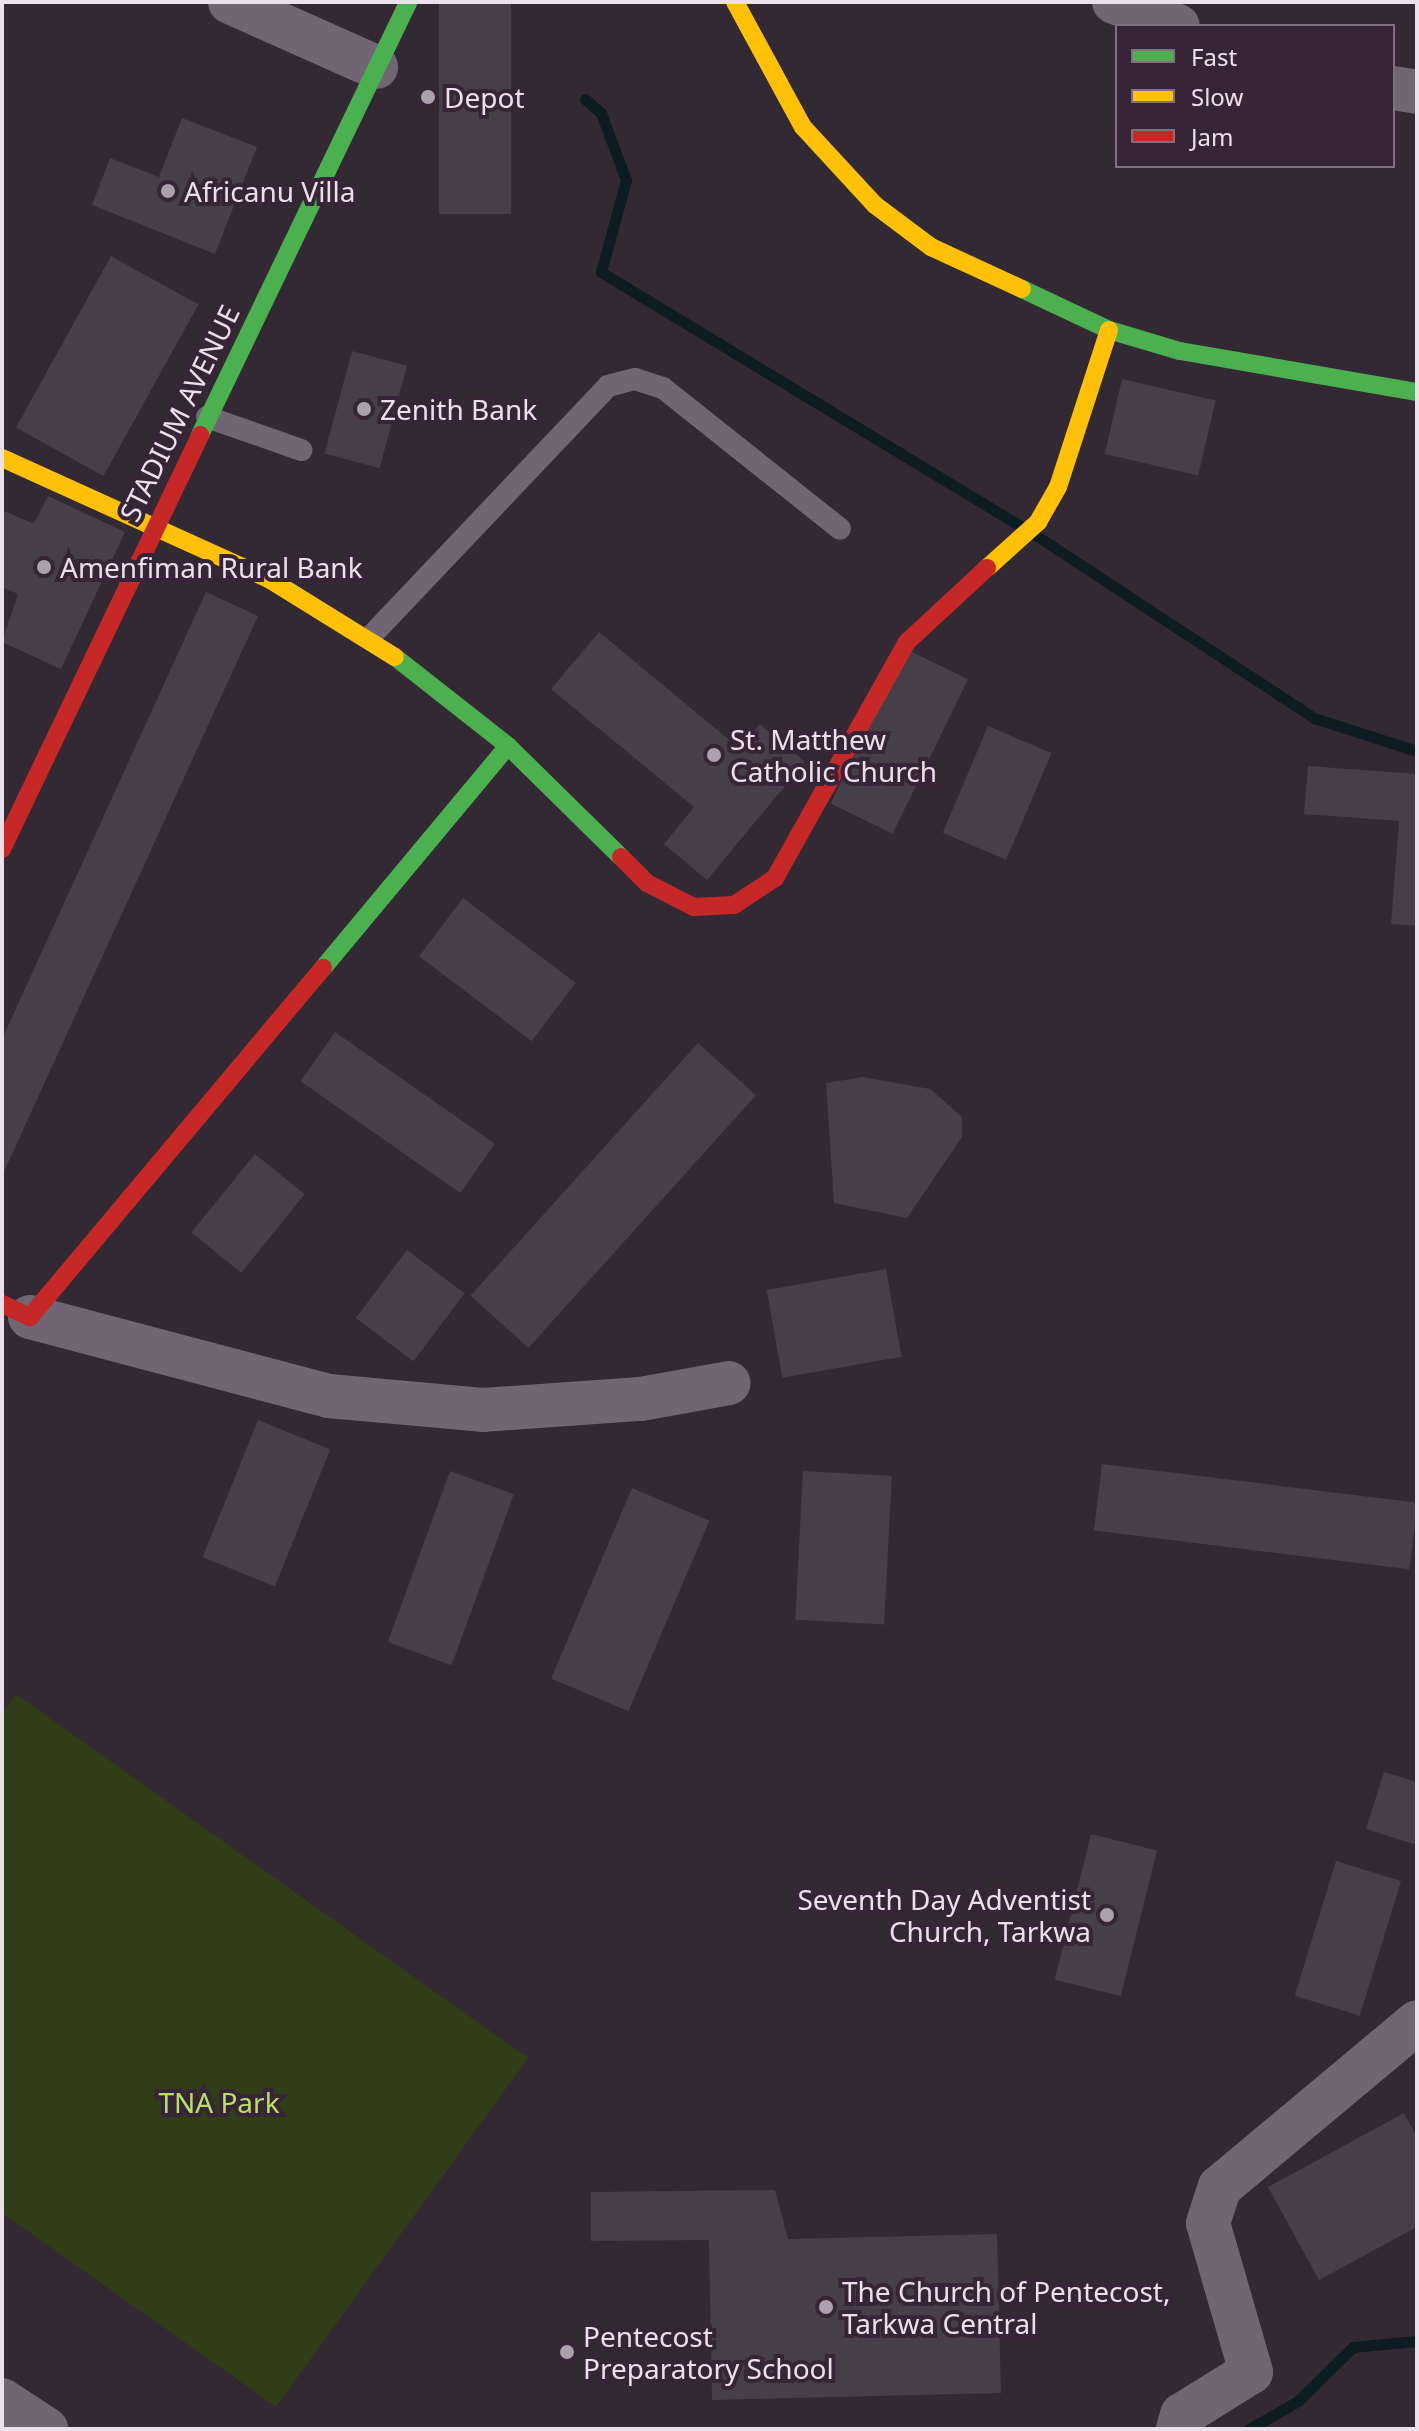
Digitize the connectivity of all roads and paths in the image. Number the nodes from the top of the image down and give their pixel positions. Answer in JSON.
{"nodes":[{"id":1,"x":230,"y":2,"type":"edge"},
{"id":2,"x":408,"y":2,"type":"edge"},
{"id":3,"x":735,"y":2,"type":"edge"},
{"id":4,"x":376,"y":67,"type":"junction"},
{"id":5,"x":1395,"y":88,"type":"edge"},
{"id":6,"x":1417,"y":92,"type":"edge"},
{"id":7,"x":1109,"y":330,"type":"junction"},
{"id":8,"x":1417,"y":392,"type":"edge"},
{"id":9,"x":207,"y":417,"type":"junction"},
{"id":10,"x":301,"y":450,"type":"dead end"},
{"id":11,"x":2,"y":458,"type":"edge"},
{"id":12,"x":155,"y":527,"type":"junction"},
{"id":13,"x":840,"y":529,"type":"dead end"},
{"id":14,"x":370,"y":637,"type":"junction"},
{"id":15,"x":508,"y":746,"type":"junction"},
{"id":16,"x":2,"y":849,"type":"edge"},
{"id":17,"x":16,"y":1311,"type":"edge"},
{"id":18,"x":729,"y":1383,"type":"dead end"},
{"id":19,"x":1417,"y":2022,"type":"edge"},
{"id":20,"x":2,"y":2400,"type":"edge"},
{"id":21,"x":46,"y":2429,"type":"edge"},
{"id":22,"x":1178,"y":2429,"type":"edge"}],
"edges":[{"from":1,"to":4,"type":"street"},
{"from":2,"to":4,"type":"street","name":"STADIUM AVENUE"},
{"from":3,"to":7,"type":"street"},
{"from":4,"to":9,"type":"street","name":"STADIUM AVENUE"},
{"from":5,"to":6,"type":"street"},
{"from":7,"to":8,"type":"street"},
{"from":7,"to":15,"type":"street"},
{"from":9,"to":10,"type":"lane"},
{"from":9,"to":12,"type":"street","name":"STADIUM AVENUE"},
{"from":11,"to":12,"type":"street"},
{"from":12,"to":14,"type":"street"},
{"from":12,"to":16,"type":"street","name":"STADIUM AVENUE"},
{"from":13,"to":14,"type":"lane"},
{"from":14,"to":15,"type":"street"},
{"from":15,"to":17,"type":"street"},
{"from":17,"to":18,"type":"street"},
{"from":19,"to":22,"type":"street"},
{"from":20,"to":21,"type":"street"}]}
